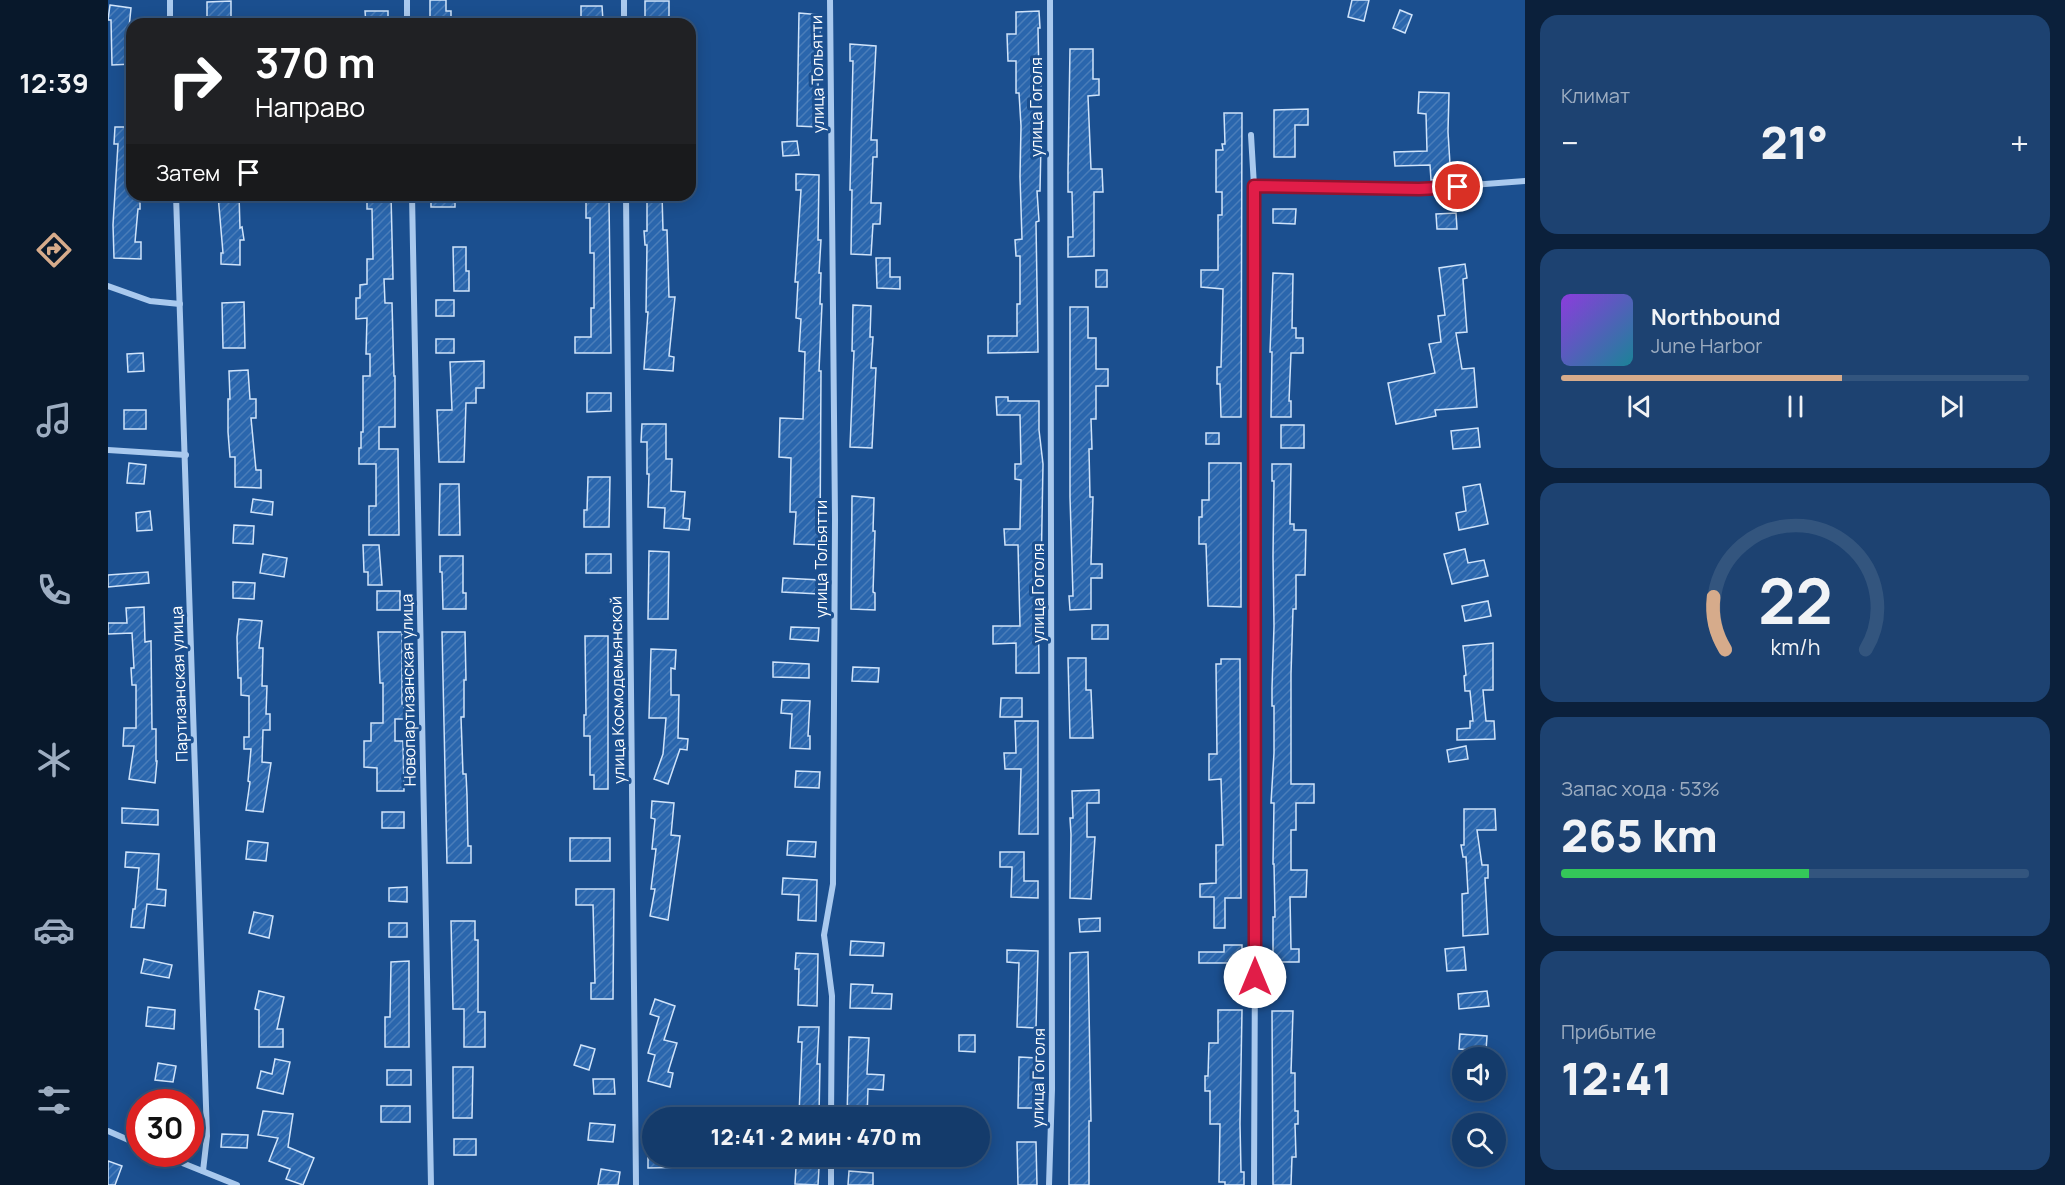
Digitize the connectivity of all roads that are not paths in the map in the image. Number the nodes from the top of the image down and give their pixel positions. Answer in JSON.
{"nodes":[{"id":1,"x":170,"y":0,"type":"edge"},
{"id":2,"x":407,"y":0,"type":"edge"},
{"id":3,"x":624,"y":0,"type":"edge"},
{"id":4,"x":830,"y":0,"type":"edge"},
{"id":5,"x":1050,"y":0,"type":"edge"},
{"id":6,"x":170,"y":18,"type":"edge"},
{"id":7,"x":407,"y":18,"type":"edge"},
{"id":8,"x":624,"y":18,"type":"edge"},
{"id":9,"x":1251,"y":135,"type":"dead end"},
{"id":10,"x":1525,"y":182,"type":"edge"},
{"id":11,"x":1254,"y":186,"type":"junction"},
{"id":12,"x":176,"y":201,"type":"edge"},
{"id":13,"x":412,"y":201,"type":"edge"},
{"id":14,"x":626,"y":201,"type":"edge"},
{"id":15,"x":108,"y":286,"type":"edge"},
{"id":16,"x":180,"y":304,"type":"junction"},
{"id":17,"x":108,"y":450,"type":"edge"},
{"id":18,"x":186,"y":455,"type":"junction"},
{"id":19,"x":831,"y":1107,"type":"edge"},
{"id":20,"x":108,"y":1131,"type":"edge"},
{"id":21,"x":126,"y":1139,"type":"edge"},
{"id":22,"x":193,"y":1167,"type":"edge"},
{"id":23,"x":831,"y":1167,"type":"edge"},
{"id":24,"x":203,"y":1171,"type":"junction"},
{"id":25,"x":237,"y":1185,"type":"edge"},
{"id":26,"x":431,"y":1185,"type":"edge"},
{"id":27,"x":636,"y":1185,"type":"edge"},
{"id":28,"x":831,"y":1185,"type":"edge"},
{"id":29,"x":1049,"y":1185,"type":"edge"},
{"id":30,"x":1254,"y":1185,"type":"edge"}],
"edges":[{"from":1,"to":6,"type":"street"},
{"from":2,"to":7,"type":"street"},
{"from":3,"to":8,"type":"street"},
{"from":4,"to":19,"type":"street","name":"улица Тольятти"},
{"from":5,"to":29,"type":"street","name":"улица Гоголя"},
{"from":9,"to":11,"type":"street"},
{"from":10,"to":11,"type":"street"},
{"from":11,"to":30,"type":"street"},
{"from":12,"to":16,"type":"street","name":"Партизанская улица"},
{"from":13,"to":26,"type":"street","name":"Новопартизанская улица"},
{"from":14,"to":27,"type":"street","name":"улица Космодемьянской"},
{"from":15,"to":16,"type":"street"},
{"from":16,"to":18,"type":"street","name":"Партизанская улица"},
{"from":17,"to":18,"type":"street"},
{"from":18,"to":24,"type":"street","name":"Партизанская улица"},
{"from":20,"to":21,"type":"street"},
{"from":22,"to":24,"type":"street"},
{"from":23,"to":28,"type":"street"},
{"from":24,"to":25,"type":"street"}]}
